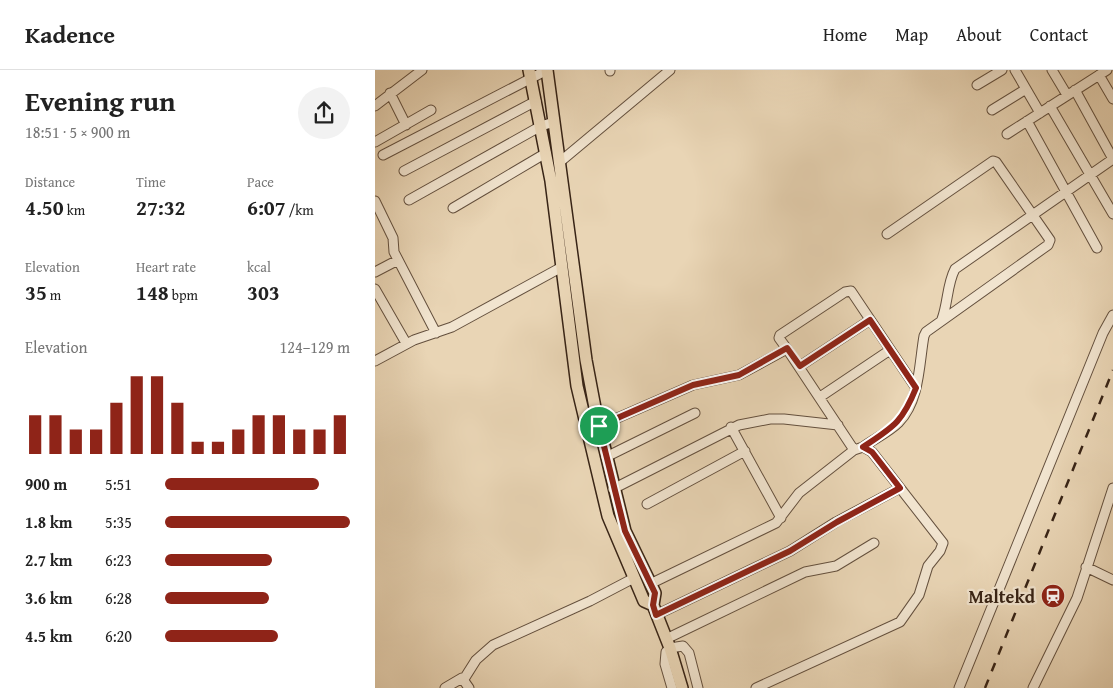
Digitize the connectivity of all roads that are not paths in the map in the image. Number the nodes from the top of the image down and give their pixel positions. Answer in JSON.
{"nodes":[{"id":1,"x":422,"y":70,"type":"edge"},
{"id":2,"x":547,"y":70,"type":"edge"},
{"id":3,"x":670,"y":70,"type":"edge"},
{"id":4,"x":1002,"y":70,"type":"edge"},
{"id":5,"x":1015,"y":70,"type":"edge"},
{"id":6,"x":1052,"y":70,"type":"edge"},
{"id":7,"x":1098,"y":73,"type":"edge"},
{"id":8,"x":530,"y":74,"type":"edge"},
{"id":9,"x":977,"y":85,"type":"dead end"},
{"id":10,"x":1026,"y":89,"type":"junction"},
{"id":11,"x":391,"y":93,"type":"junction"},
{"id":12,"x":1071,"y":93,"type":"junction"},
{"id":13,"x":1113,"y":99,"type":"edge"},
{"id":14,"x":536,"y":101,"type":"junction"},
{"id":15,"x":375,"y":106,"type":"edge"},
{"id":16,"x":1050,"y":106,"type":"junction"},
{"id":17,"x":431,"y":110,"type":"dead end"},
{"id":18,"x":992,"y":110,"type":"dead end"},
{"id":19,"x":1040,"y":113,"type":"junction"},
{"id":20,"x":1027,"y":121,"type":"junction"},
{"id":21,"x":554,"y":122,"type":"junction"},
{"id":22,"x":405,"y":125,"type":"junction"},
{"id":23,"x":541,"y":126,"type":"junction"},
{"id":24,"x":1007,"y":134,"type":"dead end"},
{"id":25,"x":375,"y":142,"type":"edge"},
{"id":26,"x":546,"y":153,"type":"junction"},
{"id":27,"x":383,"y":155,"type":"dead end"},
{"id":28,"x":1113,"y":159,"type":"edge"},
{"id":29,"x":561,"y":161,"type":"junction"},
{"id":30,"x":404,"y":171,"type":"dead end"},
{"id":31,"x":1090,"y":175,"type":"junction"},
{"id":32,"x":1066,"y":191,"type":"junction"},
{"id":33,"x":409,"y":200,"type":"dead end"},
{"id":34,"x":375,"y":201,"type":"edge"},
{"id":35,"x":453,"y":208,"type":"dead end"},
{"id":36,"x":1033,"y":214,"type":"junction"},
{"id":37,"x":1113,"y":214,"type":"edge"},
{"id":38,"x":887,"y":234,"type":"dead end"},
{"id":39,"x":1097,"y":248,"type":"dead end"},
{"id":40,"x":398,"y":260,"type":"junction"},
{"id":41,"x":560,"y":268,"type":"junction"},
{"id":42,"x":375,"y":272,"type":"edge"},
{"id":43,"x":375,"y":289,"type":"edge"},
{"id":44,"x":1113,"y":315,"type":"edge"},
{"id":45,"x":942,"y":319,"type":"junction"},
{"id":46,"x":870,"y":320,"type":"junction"},
{"id":47,"x":436,"y":333,"type":"junction"},
{"id":48,"x":406,"y":343,"type":"junction"},
{"id":49,"x":787,"y":348,"type":"junction"},
{"id":50,"x":890,"y":350,"type":"junction"},
{"id":51,"x":375,"y":359,"type":"edge"},
{"id":52,"x":800,"y":366,"type":"junction"},
{"id":53,"x":916,"y":388,"type":"junction"},
{"id":54,"x":820,"y":397,"type":"junction"},
{"id":55,"x":695,"y":414,"type":"dead end"},
{"id":56,"x":837,"y":425,"type":"junction"},
{"id":57,"x":599,"y":426,"type":"junction"},
{"id":58,"x":731,"y":427,"type":"junction"},
{"id":59,"x":858,"y":448,"type":"junction"},
{"id":60,"x":745,"y":451,"type":"junction"},
{"id":61,"x":605,"y":457,"type":"junction"},
{"id":62,"x":900,"y":488,"type":"junction"},
{"id":63,"x":613,"y":489,"type":"junction"},
{"id":64,"x":1112,"y":494,"type":"edge"},
{"id":65,"x":647,"y":504,"type":"dead end"},
{"id":66,"x":781,"y":518,"type":"junction"},
{"id":67,"x":874,"y":544,"type":"dead end"},
{"id":68,"x":1086,"y":567,"type":"junction"},
{"id":69,"x":634,"y":578,"type":"junction"},
{"id":70,"x":1113,"y":580,"type":"edge"},
{"id":71,"x":650,"y":584,"type":"junction"},
{"id":72,"x":655,"y":610,"type":"junction"},
{"id":73,"x":670,"y":649,"type":"junction"},
{"id":74,"x":464,"y":679,"type":"junction"},
{"id":75,"x":445,"y":688,"type":"edge"},
{"id":76,"x":469,"y":688,"type":"edge"},
{"id":77,"x":673,"y":688,"type":"edge"},
{"id":78,"x":682,"y":688,"type":"edge"},
{"id":79,"x":698,"y":688,"type":"edge"},
{"id":80,"x":757,"y":688,"type":"edge"},
{"id":81,"x":959,"y":688,"type":"edge"},
{"id":82,"x":1033,"y":688,"type":"edge"}],
"edges":[{"from":1,"to":11,"type":"street"},
{"from":2,"to":8,"type":"street"},
{"from":2,"to":21,"type":"main road"},
{"from":3,"to":29,"type":"street"},
{"from":4,"to":9,"type":"street"},
{"from":5,"to":10,"type":"street"},
{"from":6,"to":12,"type":"street"},
{"from":7,"to":12,"type":"street"},
{"from":7,"to":13,"type":"street"},
{"from":8,"to":14,"type":"main road"},
{"from":8,"to":27,"type":"street"},
{"from":10,"to":18,"type":"street"},
{"from":10,"to":19,"type":"street"},
{"from":11,"to":15,"type":"street"},
{"from":11,"to":22,"type":"street"},
{"from":12,"to":16,"type":"street"},
{"from":12,"to":28,"type":"street"},
{"from":14,"to":23,"type":"main road"},
{"from":14,"to":30,"type":"street"},
{"from":16,"to":19,"type":"street"},
{"from":16,"to":31,"type":"street"},
{"from":17,"to":22,"type":"street"},
{"from":19,"to":20,"type":"street"},
{"from":20,"to":24,"type":"street"},
{"from":20,"to":32,"type":"street"},
{"from":21,"to":23,"type":"street"},
{"from":21,"to":29,"type":"main road"},
{"from":22,"to":25,"type":"street"},
{"from":23,"to":26,"type":"main road"},
{"from":23,"to":33,"type":"street"},
{"from":26,"to":35,"type":"street"},
{"from":26,"to":41,"type":"main road"},
{"from":28,"to":31,"type":"street"},
{"from":29,"to":57,"type":"main road"},
{"from":31,"to":32,"type":"street"},
{"from":31,"to":37,"type":"street"},
{"from":32,"to":36,"type":"street"},
{"from":32,"to":39,"type":"street"},
{"from":34,"to":40,"type":"street"},
{"from":36,"to":38,"type":"street"},
{"from":36,"to":45,"type":"street"},
{"from":36,"to":45,"type":"street"},
{"from":40,"to":42,"type":"street"},
{"from":40,"to":47,"type":"street"},
{"from":41,"to":47,"type":"street"},
{"from":41,"to":69,"type":"main road"},
{"from":43,"to":48,"type":"street"},
{"from":44,"to":81,"type":"street"},
{"from":45,"to":53,"type":"street"},
{"from":46,"to":49,"type":"street"},
{"from":46,"to":50,"type":"street"},
{"from":46,"to":52,"type":"street"},
{"from":47,"to":48,"type":"street"},
{"from":48,"to":51,"type":"street"},
{"from":49,"to":52,"type":"street"},
{"from":49,"to":57,"type":"street"},
{"from":50,"to":53,"type":"street"},
{"from":50,"to":54,"type":"street"},
{"from":52,"to":54,"type":"street"},
{"from":53,"to":59,"type":"street"},
{"from":54,"to":56,"type":"street"},
{"from":55,"to":61,"type":"street"},
{"from":56,"to":58,"type":"street"},
{"from":56,"to":59,"type":"street"},
{"from":57,"to":61,"type":"main road"},
{"from":58,"to":60,"type":"street"},
{"from":58,"to":63,"type":"street"},
{"from":59,"to":62,"type":"street"},
{"from":59,"to":66,"type":"street"},
{"from":60,"to":65,"type":"street"},
{"from":60,"to":66,"type":"street"},
{"from":61,"to":63,"type":"main road"},
{"from":62,"to":72,"type":"street"},
{"from":62,"to":80,"type":"street"},
{"from":63,"to":71,"type":"main road"},
{"from":64,"to":68,"type":"street"},
{"from":66,"to":71,"type":"street"},
{"from":67,"to":73,"type":"street"},
{"from":68,"to":70,"type":"street"},
{"from":68,"to":82,"type":"street"},
{"from":69,"to":72,"type":"main road"},
{"from":69,"to":74,"type":"street"},
{"from":71,"to":72,"type":"main road"},
{"from":72,"to":73,"type":"main road"},
{"from":73,"to":77,"type":"street"},
{"from":73,"to":78,"type":"main road"},
{"from":73,"to":79,"type":"street"},
{"from":74,"to":75,"type":"street"},
{"from":74,"to":76,"type":"street"}]}
